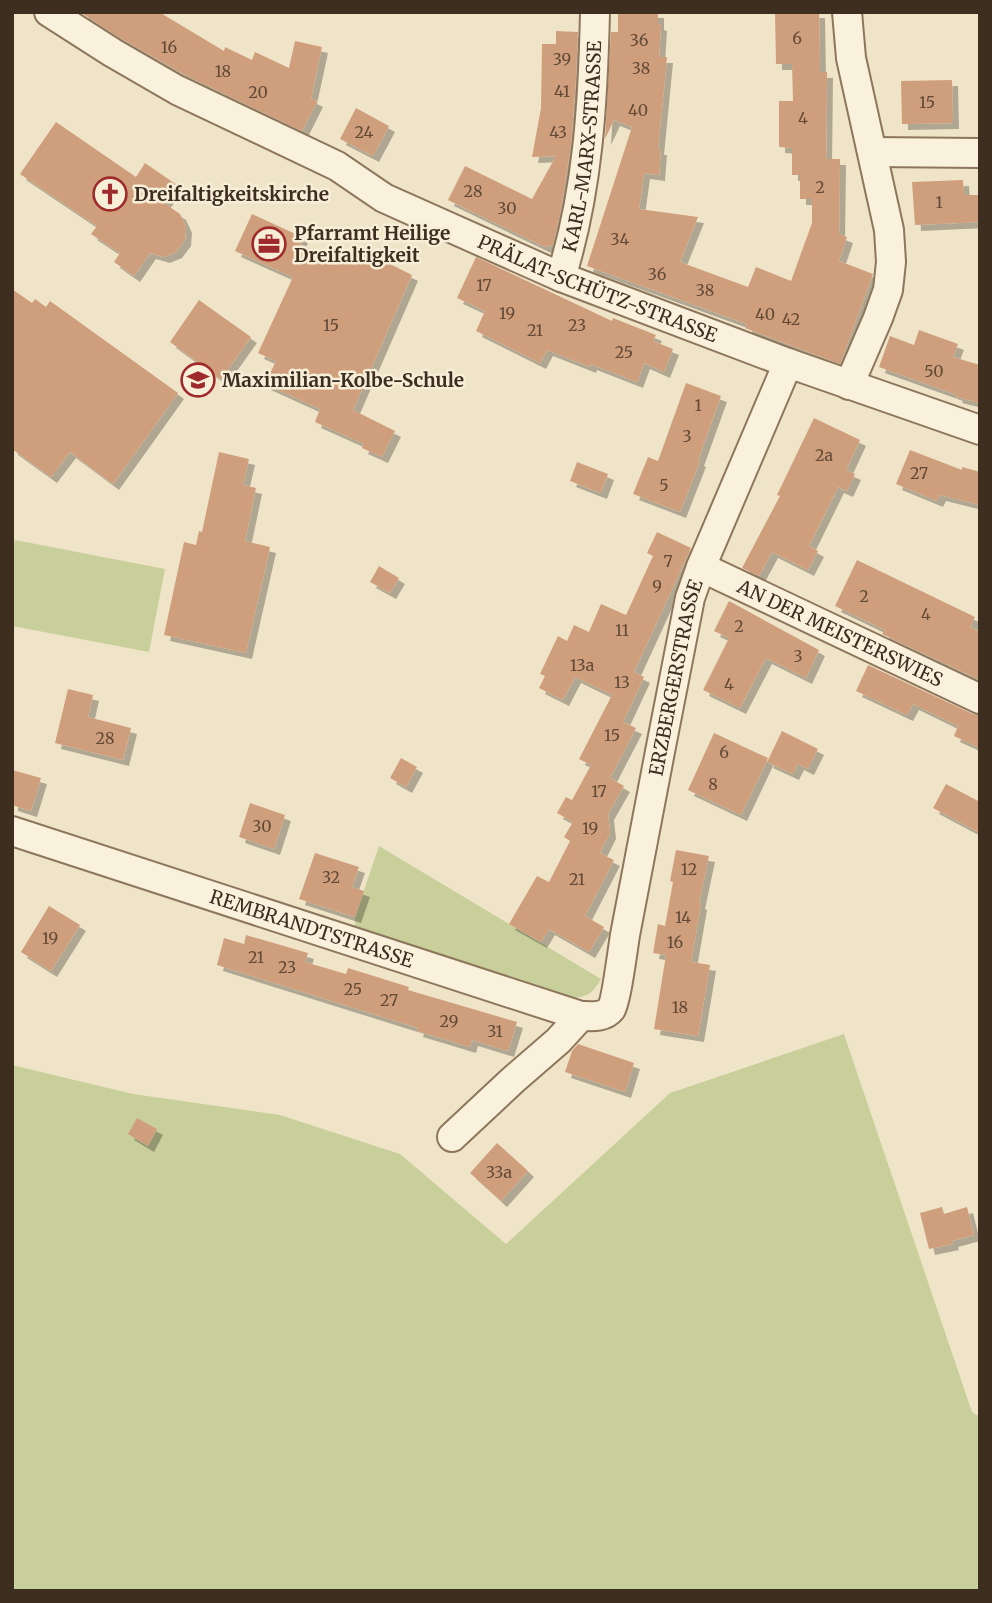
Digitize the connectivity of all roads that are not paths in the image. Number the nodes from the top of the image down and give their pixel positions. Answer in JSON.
{"nodes":[{"id":1,"x":49,"y":12,"type":"edge"},
{"id":2,"x":595,"y":12,"type":"edge"},
{"id":3,"x":846,"y":12,"type":"edge"},
{"id":4,"x":873,"y":152,"type":"junction"},
{"id":5,"x":980,"y":153,"type":"edge"},
{"id":6,"x":561,"y":277,"type":"junction"},
{"id":7,"x":788,"y":363,"type":"junction"},
{"id":8,"x":849,"y":385,"type":"junction"},
{"id":9,"x":980,"y":430,"type":"edge"},
{"id":10,"x":701,"y":567,"type":"junction"},
{"id":11,"x":980,"y":699,"type":"edge"},
{"id":12,"x":12,"y":831,"type":"edge"},
{"id":13,"x":581,"y":1016,"type":"junction"},
{"id":14,"x":452,"y":1137,"type":"dead end"}],
"edges":[{"from":1,"to":6,"type":"street","name":"PRÄLAT-SCHÜTZ-STRASSE"},
{"from":2,"to":6,"type":"street","name":"KARL-MARX-STRASSE"},
{"from":3,"to":4,"type":"street"},
{"from":4,"to":5,"type":"street"},
{"from":4,"to":8,"type":"street"},
{"from":6,"to":7,"type":"street","name":"PRÄLAT-SCHÜTZ-STRASSE"},
{"from":7,"to":8,"type":"street","name":"PRÄLAT-SCHÜTZ-STRASSE"},
{"from":7,"to":10,"type":"street","name":"ERZBERGERSTRASSE"},
{"from":8,"to":9,"type":"street","name":"PRÄLAT-SCHÜTZ-STRASSE"},
{"from":10,"to":11,"type":"street","name":"AN DER MEISTERSWIES"},
{"from":10,"to":13,"type":"street","name":"ERZBERGERSTRASSE"},
{"from":12,"to":13,"type":"street","name":"REMBRANDTSTRASSE"},
{"from":13,"to":14,"type":"street"}]}
